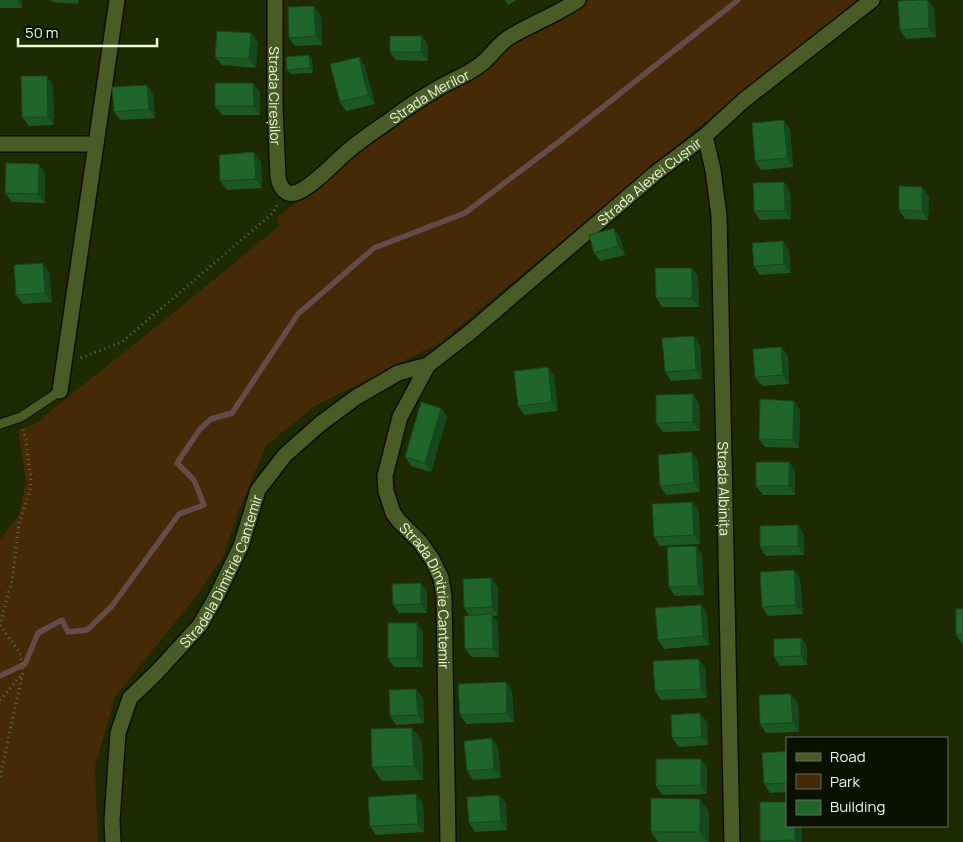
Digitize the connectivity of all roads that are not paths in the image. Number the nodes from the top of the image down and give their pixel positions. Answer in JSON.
{"nodes":[{"id":1,"x":117,"y":0,"type":"edge"},
{"id":2,"x":275,"y":0,"type":"edge"},
{"id":3,"x":578,"y":0,"type":"edge"},
{"id":4,"x":872,"y":0,"type":"edge"},
{"id":5,"x":705,"y":136,"type":"junction"},
{"id":6,"x":0,"y":144,"type":"edge"},
{"id":7,"x":96,"y":144,"type":"junction"},
{"id":8,"x":285,"y":191,"type":"joint"},
{"id":9,"x":428,"y":365,"type":"junction"},
{"id":10,"x":60,"y":391,"type":"joint"},
{"id":11,"x":0,"y":424,"type":"edge"},
{"id":12,"x":113,"y":842,"type":"edge"},
{"id":13,"x":448,"y":842,"type":"edge"},
{"id":14,"x":732,"y":842,"type":"edge"}],
"edges":[{"from":1,"to":7,"type":"street"},
{"from":2,"to":8,"type":"street","name":"Strada Cireșilor"},
{"from":3,"to":8,"type":"street","name":"Strada Merilor"},
{"from":4,"to":5,"type":"street","name":"Strada Alexei Cușnir"},
{"from":5,"to":9,"type":"street","name":"Strada Alexei Cușnir"},
{"from":5,"to":14,"type":"street","name":"Strada Albinița"},
{"from":6,"to":7,"type":"street"},
{"from":7,"to":10,"type":"street"},
{"from":9,"to":12,"type":"street","name":"Stradela Dimitrie Cantemir"},
{"from":9,"to":13,"type":"street","name":"Strada Dimitrie Cantemir"},
{"from":10,"to":11,"type":"lane"}]}
